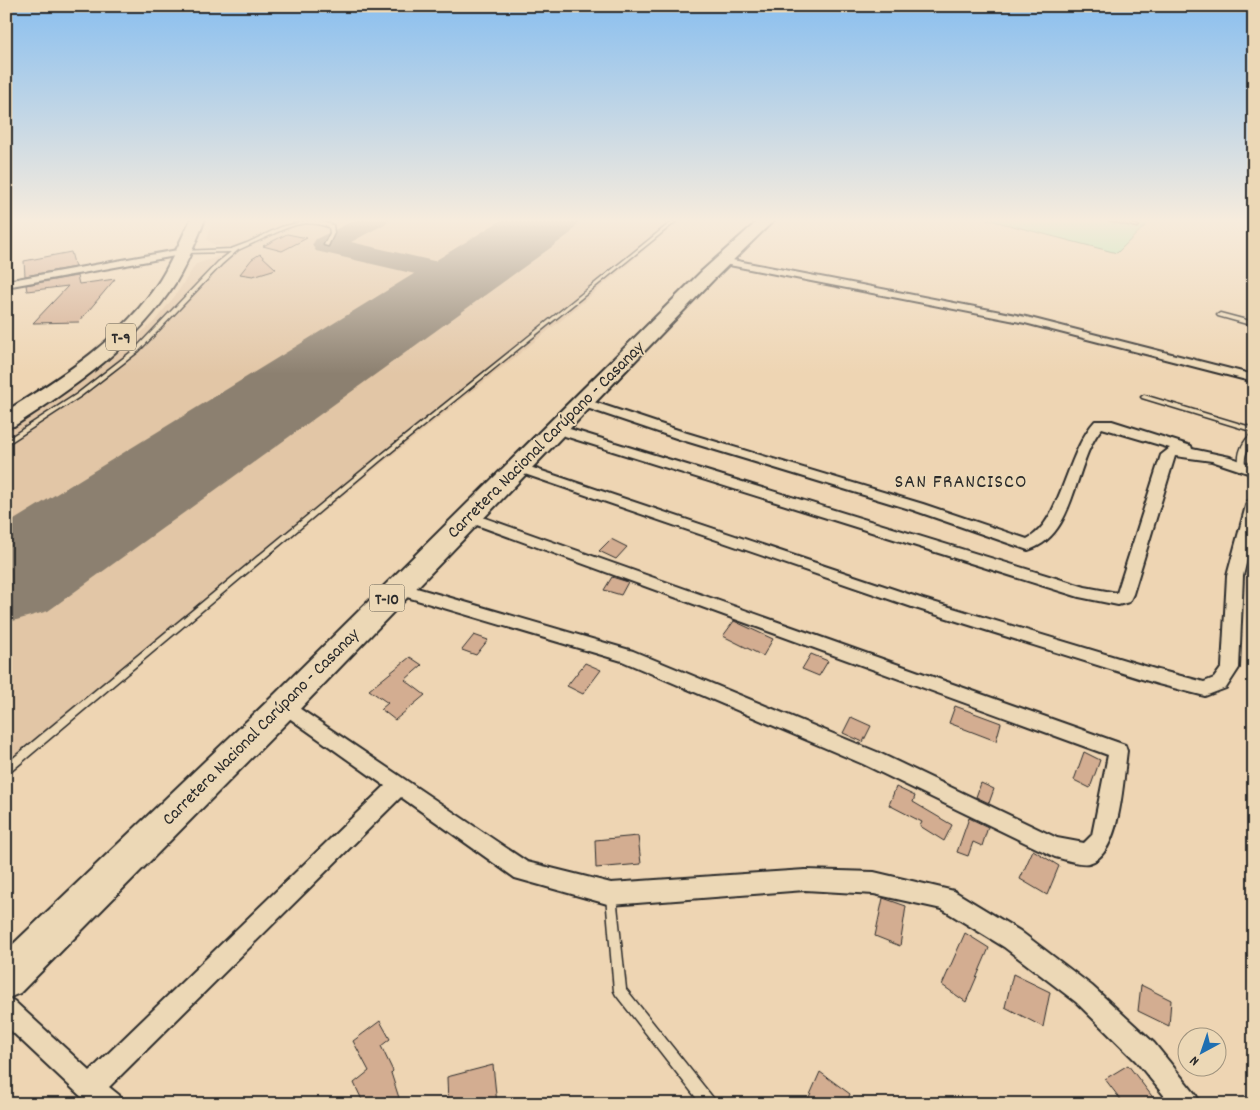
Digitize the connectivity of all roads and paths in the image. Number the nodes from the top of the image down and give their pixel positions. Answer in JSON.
{"nodes":[{"id":1,"x":79,"y":271,"type":"edge"},
{"id":2,"x":161,"y":271,"type":"edge"},
{"id":3,"x":171,"y":271,"type":"edge"},
{"id":4,"x":213,"y":271,"type":"edge"},
{"id":5,"x":613,"y":271,"type":"edge"},
{"id":6,"x":712,"y":271,"type":"edge"},
{"id":7,"x":772,"y":271,"type":"edge"},
{"id":8,"x":7,"y":285,"type":"edge"},
{"id":9,"x":1220,"y":315,"type":"dead end"},
{"id":10,"x":1254,"y":324,"type":"edge"},
{"id":11,"x":1254,"y":379,"type":"edge"},
{"id":12,"x":1144,"y":397,"type":"dead end"},
{"id":13,"x":582,"y":402,"type":"junction"},
{"id":14,"x":6,"y":408,"type":"edge"},
{"id":15,"x":6,"y":421,"type":"edge"},
{"id":16,"x":556,"y":428,"type":"junction"},
{"id":17,"x":1254,"y":430,"type":"edge"},
{"id":18,"x":1254,"y":434,"type":"edge"},
{"id":19,"x":6,"y":443,"type":"edge"},
{"id":20,"x":1198,"y":455,"type":"junction"},
{"id":21,"x":518,"y":467,"type":"junction"},
{"id":22,"x":1248,"y":468,"type":"edge"},
{"id":23,"x":1254,"y":502,"type":"edge"},
{"id":24,"x":468,"y":517,"type":"junction"},
{"id":25,"x":396,"y":588,"type":"junction"},
{"id":26,"x":284,"y":704,"type":"junction"},
{"id":27,"x":6,"y":770,"type":"edge"},
{"id":28,"x":400,"y":785,"type":"junction"},
{"id":29,"x":611,"y":894,"type":"junction"},
{"id":30,"x":6,"y":979,"type":"edge"},
{"id":31,"x":6,"y":1009,"type":"edge"},
{"id":32,"x":90,"y":1088,"type":"junction"},
{"id":33,"x":110,"y":1104,"type":"edge"},
{"id":34,"x":709,"y":1104,"type":"edge"},
{"id":35,"x":1187,"y":1104,"type":"edge"}],
"edges":[{"from":1,"to":8,"type":"street"},
{"from":2,"to":14,"type":"highway","number":"T-9"},
{"from":3,"to":15,"type":"highway","number":"T-9"},
{"from":4,"to":19,"type":"lane"},
{"from":5,"to":27,"type":"lane"},
{"from":6,"to":13,"type":"highway","name":"Carretera Nacional Carúpano - Casanay","number":"T-10"},
{"from":7,"to":11,"type":"street"},
{"from":9,"to":10,"type":"lane"},
{"from":12,"to":17,"type":"lane"},
{"from":13,"to":16,"type":"highway","name":"Carretera Nacional Carúpano - Casanay","number":"T-10"},
{"from":13,"to":20,"type":"street"},
{"from":16,"to":20,"type":"street"},
{"from":16,"to":21,"type":"highway","name":"Carretera Nacional Carúpano - Casanay","number":"T-10"},
{"from":18,"to":22,"type":"lane"},
{"from":20,"to":22,"type":"street"},
{"from":21,"to":23,"type":"street"},
{"from":21,"to":24,"type":"highway","name":"Carretera Nacional Carúpano - Casanay","number":"T-10"},
{"from":24,"to":25,"type":"highway","name":"Carretera Nacional Carúpano - Casanay","number":"T-10"},
{"from":24,"to":25,"type":"street"},
{"from":25,"to":26,"type":"highway","name":"Carretera Nacional Carúpano - Casanay","number":"T-10"},
{"from":26,"to":28,"type":"street"},
{"from":26,"to":30,"type":"highway","name":"Carretera Nacional Carúpano - Casanay","number":"T-10"},
{"from":28,"to":29,"type":"street"},
{"from":28,"to":32,"type":"street"},
{"from":29,"to":34,"type":"lane"},
{"from":29,"to":35,"type":"street"},
{"from":31,"to":32,"type":"street"},
{"from":32,"to":33,"type":"street"}]}
